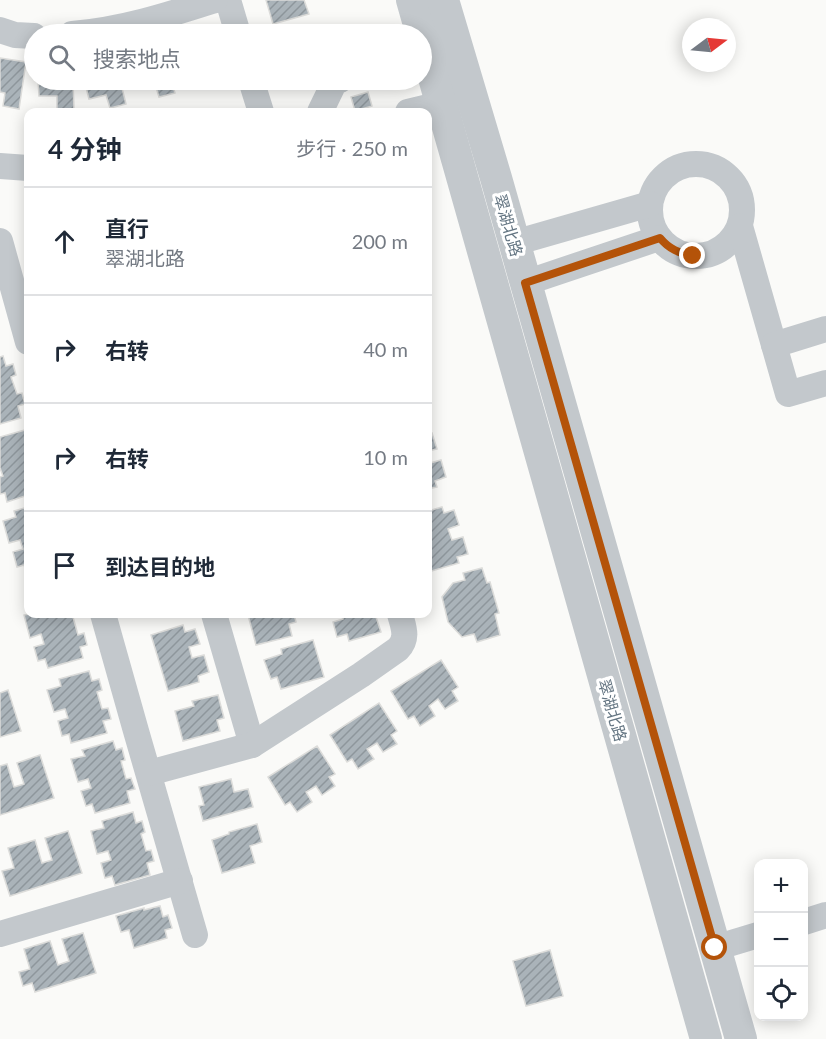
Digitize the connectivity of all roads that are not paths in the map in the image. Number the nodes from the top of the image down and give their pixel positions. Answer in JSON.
{"nodes":[{"id":1,"x":215,"y":0,"type":"edge"},
{"id":2,"x":228,"y":0,"type":"edge"},
{"id":3,"x":412,"y":0,"type":"edge"},
{"id":4,"x":443,"y":0,"type":"edge"},
{"id":5,"x":137,"y":24,"type":"edge"},
{"id":6,"x":235,"y":24,"type":"edge"},
{"id":7,"x":417,"y":24,"type":"edge"},
{"id":8,"x":0,"y":30,"type":"edge"},
{"id":9,"x":24,"y":35,"type":"edge"},
{"id":10,"x":432,"y":79,"type":"edge"},
{"id":11,"x":254,"y":90,"type":"edge"},
{"id":12,"x":331,"y":90,"type":"edge"},
{"id":13,"x":441,"y":104,"type":"junction"},
{"id":14,"x":260,"y":108,"type":"edge"},
{"id":15,"x":322,"y":108,"type":"edge"},
{"id":16,"x":424,"y":108,"type":"edge"},
{"id":17,"x":0,"y":166,"type":"edge"},
{"id":18,"x":24,"y":168,"type":"edge"},
{"id":19,"x":650,"y":204,"type":"junction"},
{"id":20,"x":740,"y":226,"type":"junction"},
{"id":21,"x":660,"y":238,"type":"junction"},
{"id":22,"x":0,"y":241,"type":"edge"},
{"id":23,"x":514,"y":243,"type":"junction"},
{"id":24,"x":525,"y":283,"type":"junction"},
{"id":25,"x":24,"y":323,"type":"edge"},
{"id":26,"x":826,"y":329,"type":"edge"},
{"id":27,"x":774,"y":345,"type":"junction"},
{"id":28,"x":826,"y":383,"type":"edge"},
{"id":29,"x":105,"y":618,"type":"edge"},
{"id":30,"x":215,"y":618,"type":"edge"},
{"id":31,"x":401,"y":618,"type":"edge"},
{"id":32,"x":252,"y":745,"type":"junction"},
{"id":33,"x":149,"y":773,"type":"junction"},
{"id":34,"x":180,"y":881,"type":"junction"},
{"id":35,"x":826,"y":915,"type":"edge"},
{"id":36,"x":808,"y":921,"type":"edge"},
{"id":37,"x":0,"y":934,"type":"edge"},
{"id":38,"x":195,"y":934,"type":"dead end"},
{"id":39,"x":754,"y":937,"type":"edge"},
{"id":40,"x":715,"y":948,"type":"junction"},
{"id":41,"x":706,"y":1039,"type":"edge"},
{"id":42,"x":741,"y":1039,"type":"edge"}],
"edges":[{"from":1,"to":5,"type":"street"},
{"from":2,"to":6,"type":"street"},
{"from":3,"to":7,"type":"street","name":"翠湖北路"},
{"from":4,"to":23,"type":"street","name":"翠湖北路"},
{"from":8,"to":9,"type":"street"},
{"from":10,"to":13,"type":"street","name":"翠湖北路"},
{"from":11,"to":14,"type":"street"},
{"from":12,"to":15,"type":"street"},
{"from":13,"to":16,"type":"street"},
{"from":13,"to":41,"type":"street","name":"翠湖北路"},
{"from":17,"to":18,"type":"street"},
{"from":19,"to":20,"type":"street"},
{"from":19,"to":21,"type":"street"},
{"from":19,"to":23,"type":"street"},
{"from":20,"to":21,"type":"street"},
{"from":20,"to":27,"type":"street"},
{"from":21,"to":24,"type":"street"},
{"from":22,"to":25,"type":"street"},
{"from":23,"to":24,"type":"street","name":"翠湖北路"},
{"from":24,"to":40,"type":"street","name":"翠湖北路"},
{"from":26,"to":27,"type":"street"},
{"from":27,"to":28,"type":"street"},
{"from":29,"to":33,"type":"street"},
{"from":30,"to":32,"type":"street"},
{"from":31,"to":32,"type":"street"},
{"from":32,"to":33,"type":"street"},
{"from":33,"to":34,"type":"street"},
{"from":34,"to":37,"type":"street"},
{"from":34,"to":38,"type":"street"},
{"from":35,"to":36,"type":"street"},
{"from":39,"to":40,"type":"street"},
{"from":40,"to":42,"type":"street","name":"翠湖北路"}]}
